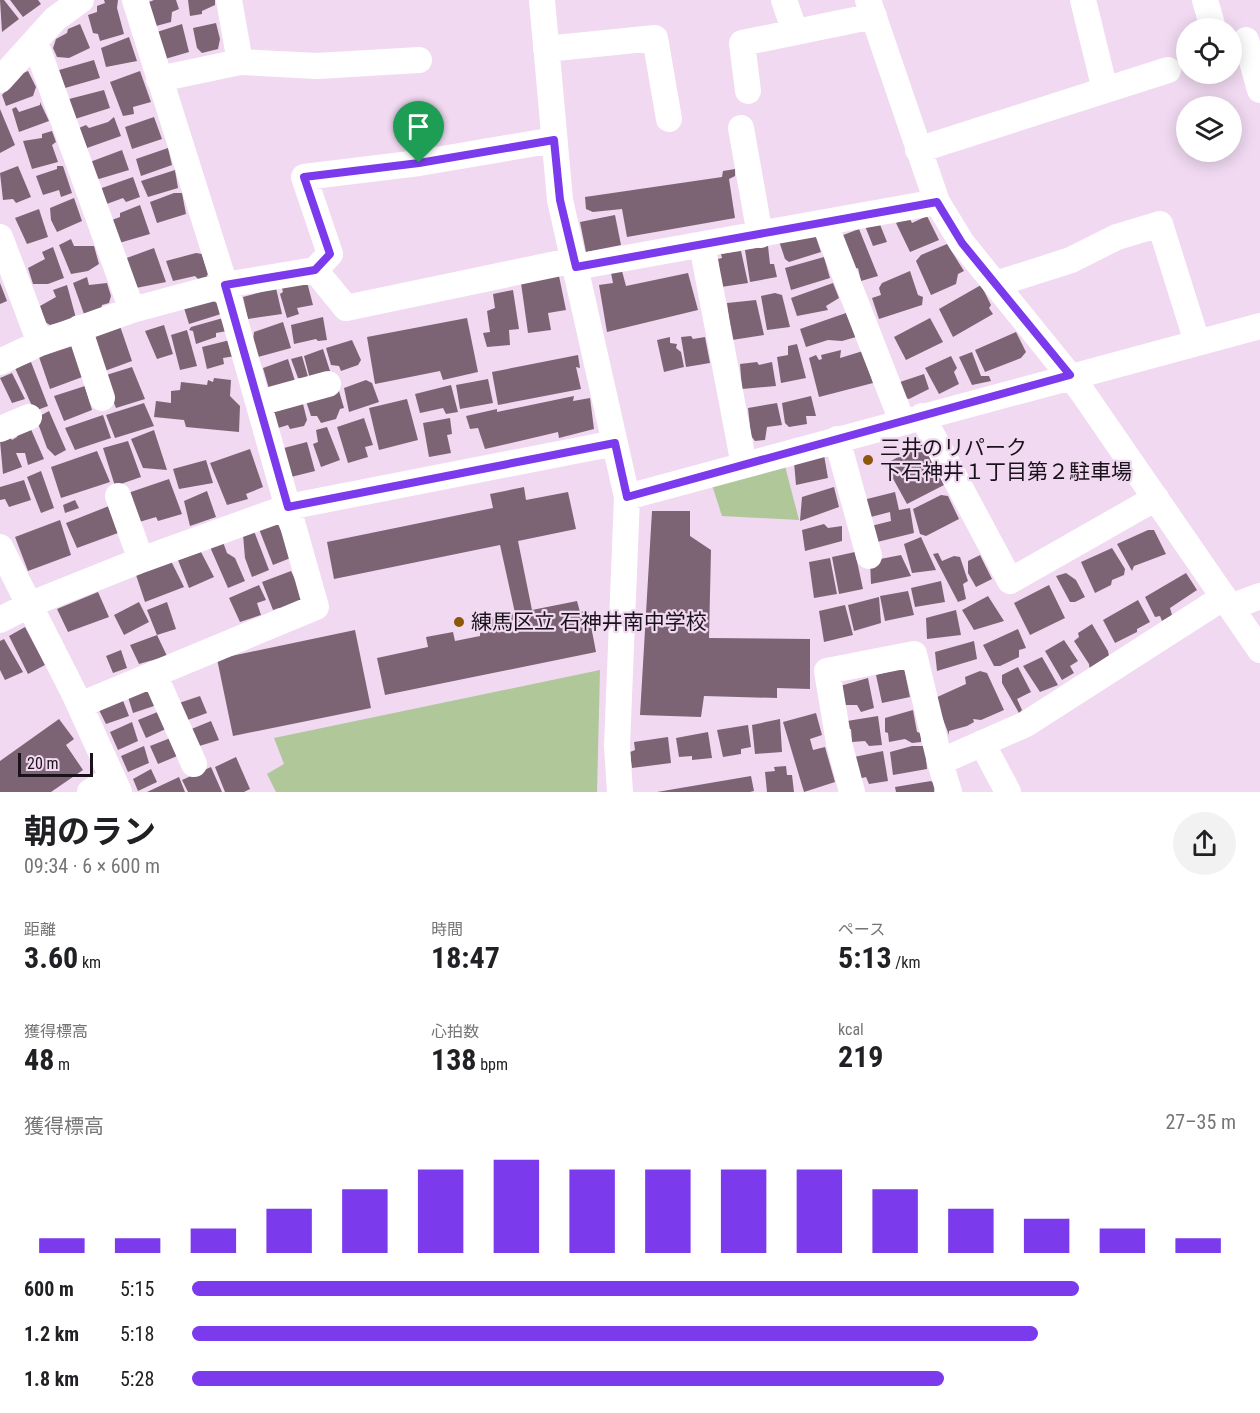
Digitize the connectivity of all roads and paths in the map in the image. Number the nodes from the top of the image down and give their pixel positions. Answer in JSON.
{"nodes":[{"id":1,"x":81,"y":0,"type":"edge"},
{"id":2,"x":135,"y":0,"type":"edge"},
{"id":3,"x":229,"y":0,"type":"edge"},
{"id":4,"x":542,"y":0,"type":"edge"},
{"id":5,"x":784,"y":0,"type":"edge"},
{"id":6,"x":1083,"y":0,"type":"edge"},
{"id":7,"x":1205,"y":0,"type":"edge"},
{"id":8,"x":871,"y":8,"type":"edge"},
{"id":9,"x":1211,"y":18,"type":"edge"},
{"id":10,"x":795,"y":32,"type":"junction"},
{"id":11,"x":1246,"y":40,"type":"edge"},
{"id":12,"x":35,"y":42,"type":"junction"},
{"id":13,"x":546,"y":49,"type":"junction"},
{"id":14,"x":419,"y":60,"type":"dead end"},
{"id":15,"x":240,"y":62,"type":"junction"},
{"id":16,"x":1168,"y":70,"type":"dead end"},
{"id":17,"x":159,"y":79,"type":"junction"},
{"id":18,"x":0,"y":80,"type":"edge"},
{"id":19,"x":1105,"y":90,"type":"junction"},
{"id":20,"x":1260,"y":90,"type":"edge"},
{"id":21,"x":748,"y":91,"type":"dead end"},
{"id":22,"x":669,"y":118,"type":"dead end"},
{"id":23,"x":741,"y":128,"type":"dead end"},
{"id":24,"x":554,"y":140,"type":"junction"},
{"id":25,"x":918,"y":150,"type":"junction"},
{"id":26,"x":937,"y":202,"type":"junction"},
{"id":27,"x":825,"y":224,"type":"junction"},
{"id":28,"x":760,"y":235,"type":"junction"},
{"id":29,"x":0,"y":237,"type":"edge"},
{"id":30,"x":702,"y":245,"type":"junction"},
{"id":31,"x":576,"y":263,"type":"junction"},
{"id":32,"x":315,"y":270,"type":"junction"},
{"id":33,"x":996,"y":284,"type":"junction"},
{"id":34,"x":225,"y":285,"type":"junction"},
{"id":35,"x":132,"y":310,"type":"junction"},
{"id":36,"x":1260,"y":326,"type":"edge"},
{"id":37,"x":79,"y":328,"type":"junction"},
{"id":38,"x":1197,"y":342,"type":"junction"},
{"id":39,"x":40,"y":343,"type":"junction"},
{"id":40,"x":0,"y":362,"type":"edge"},
{"id":41,"x":1070,"y":375,"type":"junction"},
{"id":42,"x":328,"y":384,"type":"dead end"},
{"id":43,"x":102,"y":398,"type":"dead end"},
{"id":44,"x":259,"y":404,"type":"junction"},
{"id":45,"x":29,"y":417,"type":"dead end"},
{"id":46,"x":912,"y":419,"type":"junction"},
{"id":47,"x":0,"y":429,"type":"edge"},
{"id":48,"x":837,"y":439,"type":"junction"},
{"id":49,"x":615,"y":443,"type":"junction"},
{"id":50,"x":744,"y":465,"type":"junction"},
{"id":51,"x":118,"y":496,"type":"dead end"},
{"id":52,"x":627,"y":497,"type":"junction"},
{"id":53,"x":1156,"y":498,"type":"junction"},
{"id":54,"x":288,"y":507,"type":"junction"},
{"id":55,"x":0,"y":547,"type":"edge"},
{"id":56,"x":868,"y":556,"type":"dead end"},
{"id":57,"x":141,"y":560,"type":"junction"},
{"id":58,"x":1260,"y":596,"type":"edge"},
{"id":59,"x":1227,"y":602,"type":"junction"},
{"id":60,"x":31,"y":604,"type":"junction"},
{"id":61,"x":0,"y":620,"type":"edge"},
{"id":62,"x":1260,"y":650,"type":"edge"},
{"id":63,"x":154,"y":674,"type":"junction"},
{"id":64,"x":80,"y":705,"type":"junction"},
{"id":65,"x":982,"y":743,"type":"junction"},
{"id":66,"x":940,"y":762,"type":"junction"},
{"id":67,"x":194,"y":764,"type":"dead end"},
{"id":68,"x":115,"y":785,"type":"edge"},
{"id":69,"x":90,"y":792,"type":"edge"},
{"id":70,"x":620,"y":792,"type":"edge"},
{"id":71,"x":852,"y":792,"type":"edge"},
{"id":72,"x":948,"y":792,"type":"edge"},
{"id":73,"x":1008,"y":792,"type":"edge"}],
"edges":[{"from":1,"to":12,"type":"street"},
{"from":2,"to":17,"type":"street"},
{"from":3,"to":15,"type":"street"},
{"from":4,"to":13,"type":"street"},
{"from":5,"to":10,"type":"street"},
{"from":6,"to":19,"type":"street"},
{"from":7,"to":9,"type":"street"},
{"from":8,"to":10,"type":"street"},
{"from":8,"to":25,"type":"street"},
{"from":10,"to":21,"type":"street"},
{"from":11,"to":20,"type":"street"},
{"from":12,"to":18,"type":"street"},
{"from":12,"to":35,"type":"street"},
{"from":13,"to":22,"type":"street"},
{"from":13,"to":24,"type":"street"},
{"from":14,"to":15,"type":"street"},
{"from":15,"to":17,"type":"street"},
{"from":16,"to":19,"type":"street"},
{"from":17,"to":34,"type":"street"},
{"from":19,"to":25,"type":"street"},
{"from":23,"to":28,"type":"street"},
{"from":24,"to":31,"type":"street"},
{"from":24,"to":32,"type":"street"},
{"from":25,"to":26,"type":"street"},
{"from":26,"to":27,"type":"street"},
{"from":26,"to":33,"type":"street"},
{"from":27,"to":28,"type":"street"},
{"from":27,"to":46,"type":"street"},
{"from":28,"to":30,"type":"street"},
{"from":29,"to":39,"type":"street"},
{"from":30,"to":31,"type":"street"},
{"from":30,"to":50,"type":"street"},
{"from":31,"to":32,"type":"street"},
{"from":31,"to":49,"type":"street"},
{"from":32,"to":34,"type":"street"},
{"from":33,"to":38,"type":"street"},
{"from":33,"to":41,"type":"street"},
{"from":34,"to":35,"type":"street"},
{"from":34,"to":44,"type":"street"},
{"from":35,"to":37,"type":"street"},
{"from":36,"to":38,"type":"street"},
{"from":37,"to":39,"type":"street"},
{"from":37,"to":43,"type":"street"},
{"from":38,"to":41,"type":"street"},
{"from":39,"to":40,"type":"street"},
{"from":41,"to":46,"type":"street"},
{"from":41,"to":53,"type":"street"},
{"from":42,"to":44,"type":"street"},
{"from":44,"to":54,"type":"street"},
{"from":45,"to":47,"type":"street"},
{"from":46,"to":48,"type":"street"},
{"from":46,"to":53,"type":"street"},
{"from":48,"to":50,"type":"street"},
{"from":48,"to":56,"type":"street"},
{"from":49,"to":52,"type":"street"},
{"from":49,"to":54,"type":"street"},
{"from":50,"to":52,"type":"street"},
{"from":51,"to":57,"type":"street"},
{"from":52,"to":70,"type":"street"},
{"from":53,"to":59,"type":"street"},
{"from":54,"to":57,"type":"street"},
{"from":54,"to":63,"type":"street"},
{"from":55,"to":60,"type":"street"},
{"from":57,"to":60,"type":"street"},
{"from":58,"to":59,"type":"street"},
{"from":59,"to":62,"type":"street"},
{"from":59,"to":65,"type":"street"},
{"from":60,"to":61,"type":"street"},
{"from":60,"to":64,"type":"street"},
{"from":63,"to":64,"type":"street"},
{"from":63,"to":67,"type":"street"},
{"from":64,"to":68,"type":"street"},
{"from":65,"to":66,"type":"street"},
{"from":65,"to":73,"type":"street"},
{"from":66,"to":71,"type":"street"},
{"from":66,"to":72,"type":"street"},
{"from":68,"to":69,"type":"street"}]}
